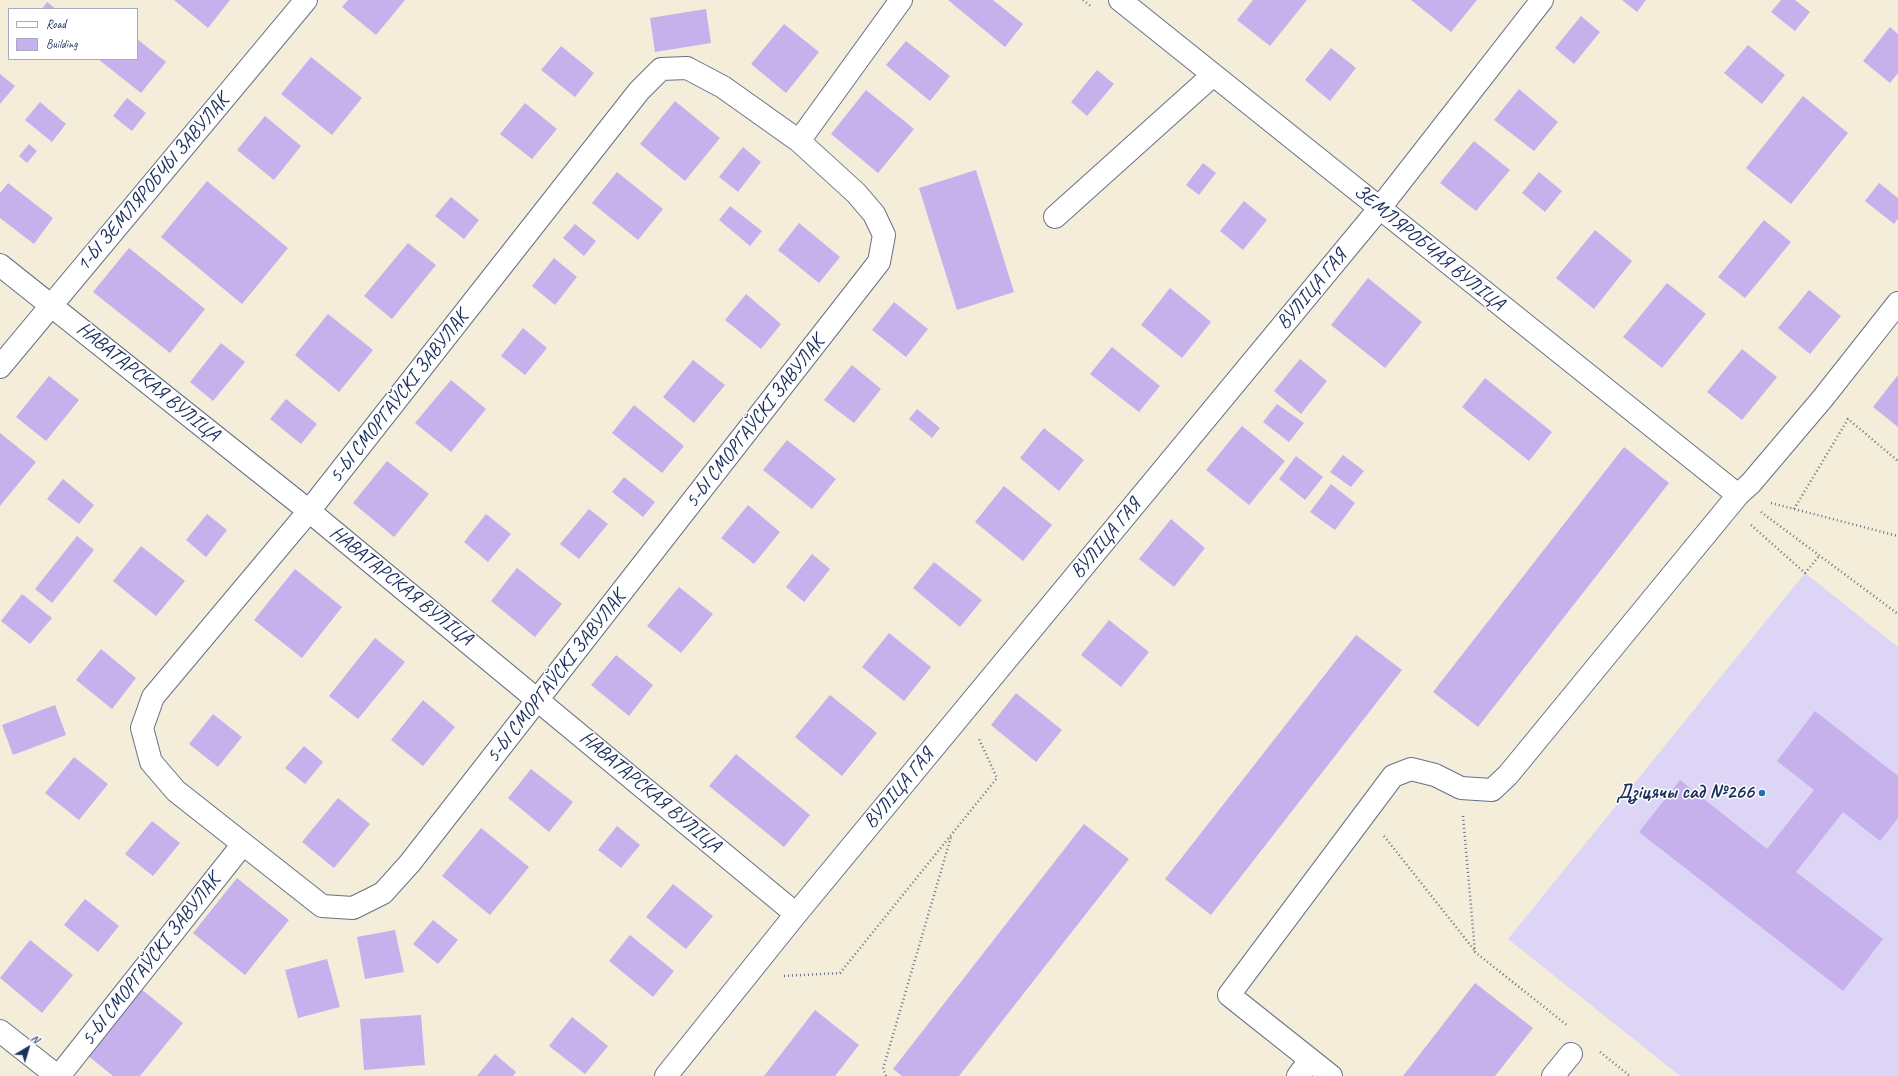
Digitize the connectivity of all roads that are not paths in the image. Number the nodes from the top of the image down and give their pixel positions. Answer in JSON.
{"nodes":[{"id":1,"x":306,"y":0,"type":"edge"},
{"id":2,"x":901,"y":0,"type":"edge"},
{"id":3,"x":1120,"y":0,"type":"edge"},
{"id":4,"x":1542,"y":0,"type":"edge"},
{"id":5,"x":1213,"y":75,"type":"junction"},
{"id":6,"x":799,"y":140,"type":"junction"},
{"id":7,"x":1379,"y":209,"type":"junction"},
{"id":8,"x":1054,"y":217,"type":"dead end"},
{"id":9,"x":0,"y":265,"type":"edge"},
{"id":10,"x":1898,"y":303,"type":"edge"},
{"id":11,"x":51,"y":304,"type":"junction"},
{"id":12,"x":0,"y":367,"type":"edge"},
{"id":13,"x":1734,"y":501,"type":"junction"},
{"id":14,"x":309,"y":510,"type":"junction"},
{"id":15,"x":539,"y":699,"type":"junction"},
{"id":16,"x":242,"y":844,"type":"junction"},
{"id":17,"x":796,"y":914,"type":"junction"},
{"id":18,"x":0,"y":1031,"type":"edge"},
{"id":19,"x":1577,"y":1046,"type":"road end"},
{"id":20,"x":1304,"y":1068,"type":"edge"},
{"id":21,"x":58,"y":1076,"type":"edge"},
{"id":22,"x":666,"y":1076,"type":"edge"},
{"id":23,"x":1331,"y":1076,"type":"edge"},
{"id":24,"x":1553,"y":1076,"type":"edge"}],
"edges":[{"from":1,"to":11,"type":"street","name":"1-Ы ЗЕМЛЯРОБЧЫ ЗАВУЛАК"},
{"from":2,"to":6,"type":"street"},
{"from":3,"to":5,"type":"street","name":"ЗЕМЛЯРОБЧАЯ ВУЛІЦА"},
{"from":4,"to":7,"type":"street","name":"ВУЛІЦА ГАЯ"},
{"from":5,"to":7,"type":"street","name":"ЗЕМЛЯРОБЧАЯ ВУЛІЦА"},
{"from":5,"to":8,"type":"street"},
{"from":6,"to":14,"type":"street","name":"5-Ы СМОРГАЎСКІ ЗАВУЛАК"},
{"from":6,"to":15,"type":"street","name":"5-Ы СМОРГАЎСКІ ЗАВУЛАК"},
{"from":7,"to":13,"type":"street","name":"ЗЕМЛЯРОБЧАЯ ВУЛІЦА"},
{"from":7,"to":17,"type":"street","name":"ВУЛІЦА ГАЯ"},
{"from":9,"to":11,"type":"street","name":"НАВАТАРСКАЯ ВУЛІЦА"},
{"from":10,"to":13,"type":"street"},
{"from":11,"to":12,"type":"street","name":"1-Ы ЗЕМЛЯРОБЧЫ ЗАВУЛАК"},
{"from":11,"to":14,"type":"street","name":"НАВАТАРСКАЯ ВУЛІЦА"},
{"from":13,"to":20,"type":"street"},
{"from":14,"to":15,"type":"street","name":"НАВАТАРСКАЯ ВУЛІЦА"},
{"from":14,"to":16,"type":"street","name":"5-Ы СМОРГАЎСКІ ЗАВУЛАК"},
{"from":15,"to":16,"type":"street","name":"5-Ы СМОРГАЎСКІ ЗАВУЛАК"},
{"from":15,"to":17,"type":"street","name":"НАВАТАРСКАЯ ВУЛІЦА"},
{"from":16,"to":21,"type":"street","name":"5-Ы СМОРГАЎСКІ ЗАВУЛАК"},
{"from":17,"to":22,"type":"street","name":"ВУЛІЦА ГАЯ"},
{"from":18,"to":21,"type":"street"},
{"from":19,"to":24,"type":"street"},
{"from":20,"to":23,"type":"street"}]}
